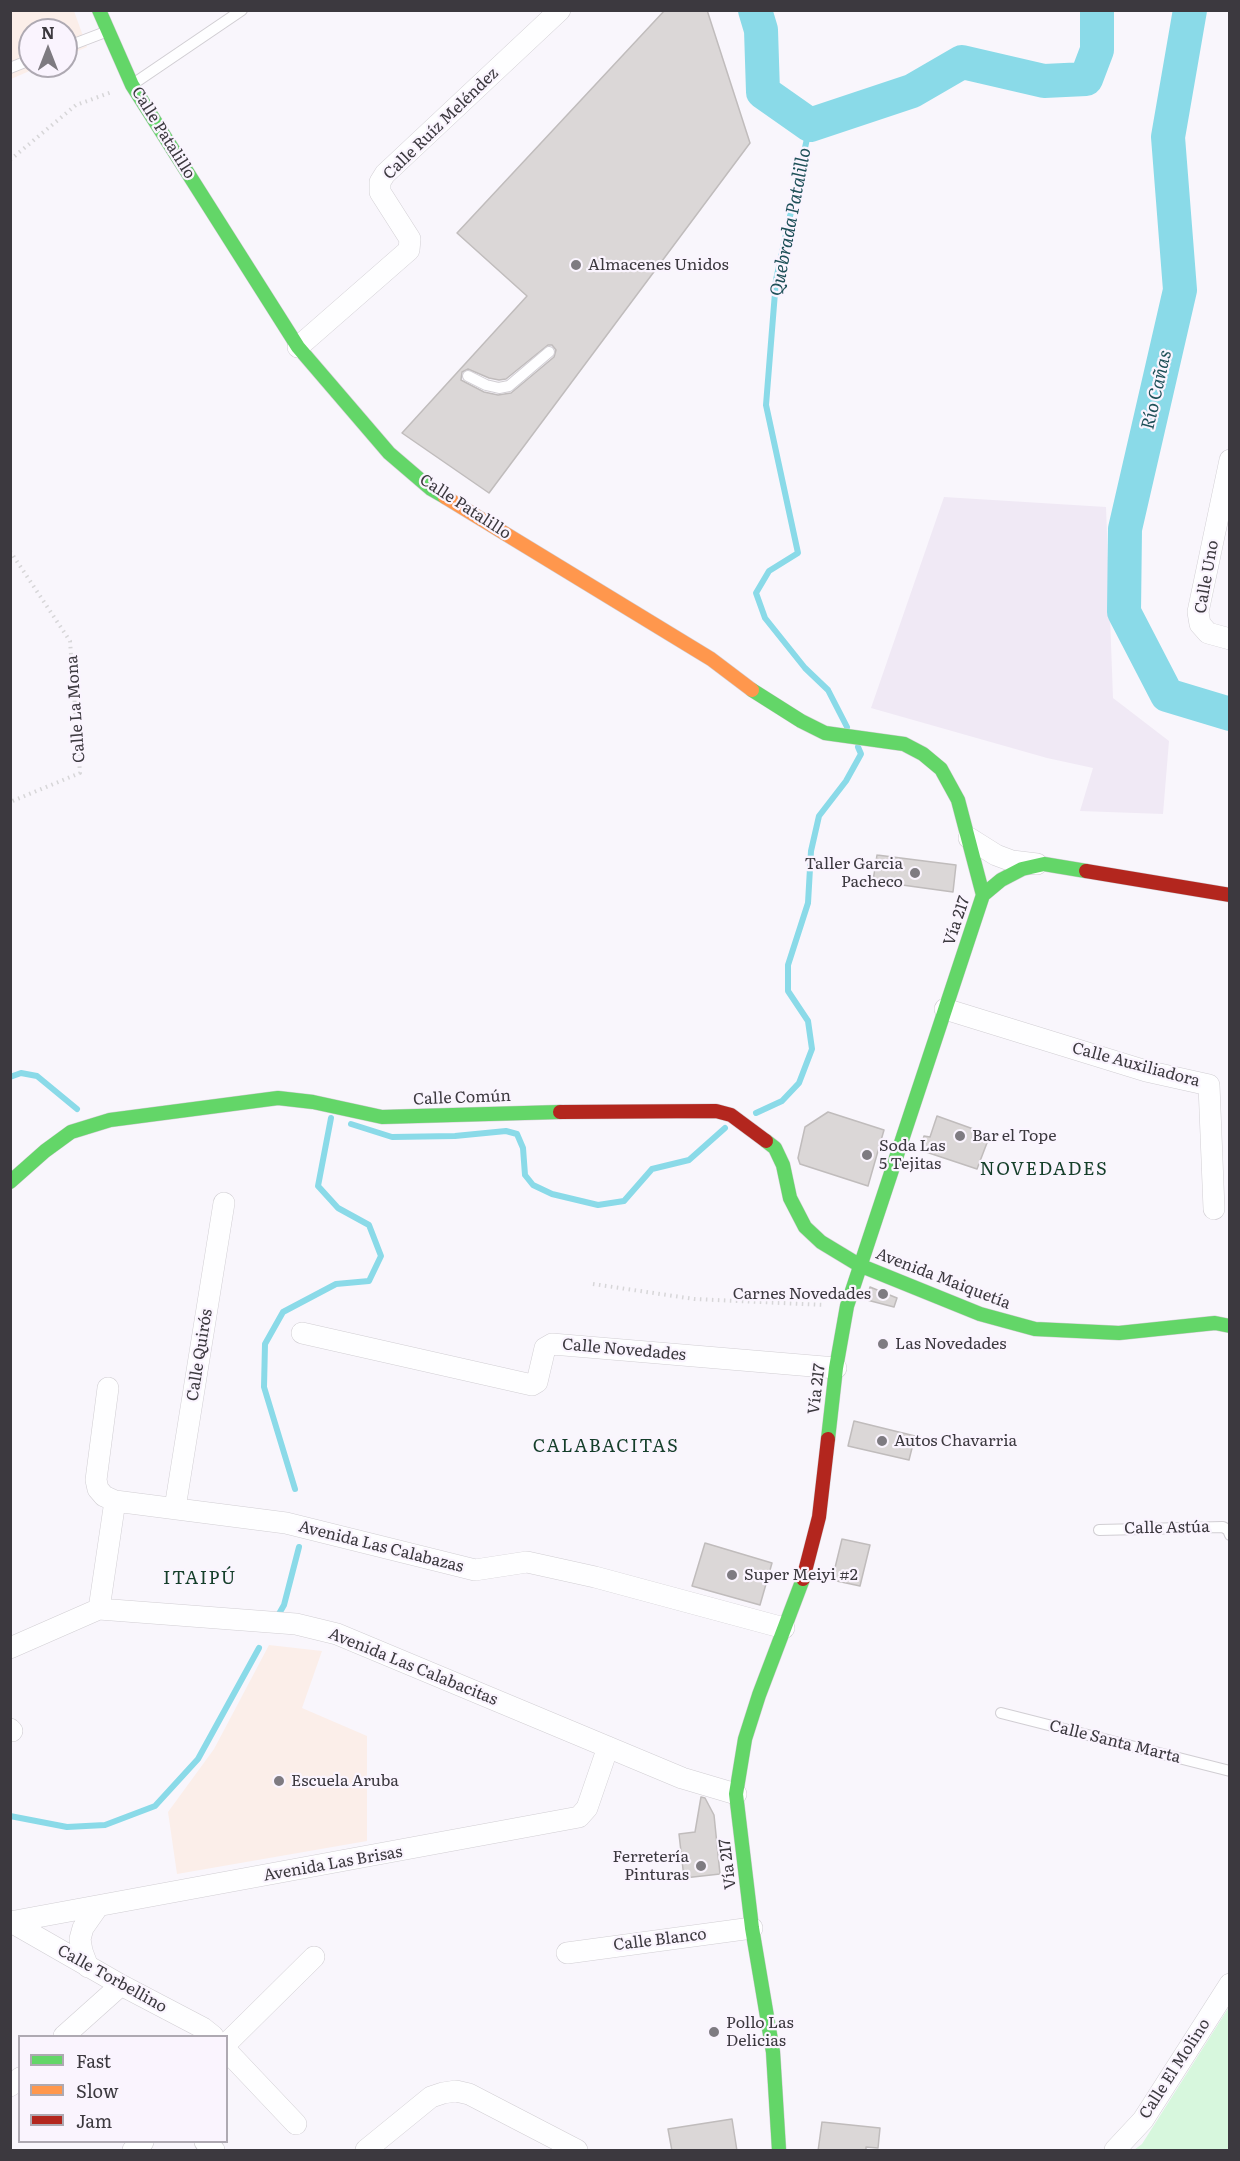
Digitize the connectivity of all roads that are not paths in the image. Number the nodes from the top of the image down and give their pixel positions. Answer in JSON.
{"nodes":[{"id":1,"x":99,"y":10,"type":"edge"},
{"id":2,"x":242,"y":10,"type":"edge"},
{"id":3,"x":560,"y":10,"type":"edge"},
{"id":4,"x":108,"y":31,"type":"junction"},
{"id":5,"x":78,"y":42,"type":"edge"},
{"id":6,"x":132,"y":85,"type":"junction"},
{"id":7,"x":298,"y":347,"type":"junction"},
{"id":8,"x":549,"y":352,"type":"dead end"},
{"id":9,"x":468,"y":376,"type":"dead end"},
{"id":10,"x":1230,"y":460,"type":"edge"},
{"id":11,"x":1230,"y":639,"type":"edge"},
{"id":12,"x":969,"y":838,"type":"junction"},
{"id":13,"x":1044,"y":864,"type":"junction"},
{"id":14,"x":1230,"y":895,"type":"edge"},
{"id":15,"x":983,"y":896,"type":"junction"},
{"id":16,"x":945,"y":1009,"type":"junction"},
{"id":17,"x":10,"y":1182,"type":"edge"},
{"id":18,"x":224,"y":1203,"type":"dead end"},
{"id":19,"x":1214,"y":1209,"type":"dead end"},
{"id":20,"x":859,"y":1265,"type":"junction"},
{"id":21,"x":1230,"y":1326,"type":"edge"},
{"id":22,"x":302,"y":1333,"type":"dead end"},
{"id":23,"x":836,"y":1368,"type":"junction"},
{"id":24,"x":108,"y":1388,"type":"dead end"},
{"id":25,"x":115,"y":1501,"type":"junction"},
{"id":26,"x":175,"y":1508,"type":"junction"},
{"id":27,"x":1099,"y":1530,"type":"dead end"},
{"id":28,"x":1230,"y":1535,"type":"edge"},
{"id":29,"x":99,"y":1609,"type":"junction"},
{"id":30,"x":784,"y":1628,"type":"junction"},
{"id":31,"x":10,"y":1648,"type":"edge"},
{"id":32,"x":1000,"y":1713,"type":"dead end"},
{"id":33,"x":609,"y":1747,"type":"junction"},
{"id":34,"x":1230,"y":1772,"type":"edge"},
{"id":35,"x":736,"y":1794,"type":"junction"},
{"id":36,"x":97,"y":1908,"type":"junction"},
{"id":37,"x":11,"y":1922,"type":"edge"},
{"id":38,"x":752,"y":1928,"type":"junction"},
{"id":39,"x":567,"y":1953,"type":"dead end"},
{"id":40,"x":314,"y":1958,"type":"dead end"},
{"id":41,"x":88,"y":1967,"type":"junction"},
{"id":42,"x":1230,"y":1984,"type":"edge"},
{"id":43,"x":121,"y":1985,"type":"junction"},
{"id":44,"x":66,"y":2035,"type":"edge"},
{"id":45,"x":211,"y":2035,"type":"edge"},
{"id":46,"x":228,"y":2042,"type":"edge"},
{"id":47,"x":228,"y":2052,"type":"edge"},
{"id":48,"x":296,"y":2124,"type":"dead end"},
{"id":49,"x":366,"y":2151,"type":"edge"},
{"id":50,"x":577,"y":2151,"type":"edge"},
{"id":51,"x":779,"y":2151,"type":"edge"},
{"id":52,"x":1115,"y":2151,"type":"edge"}],
"edges":[{"from":1,"to":4,"type":"street","name":"Calle Patalillo"},
{"from":2,"to":6,"type":"lane"},
{"from":3,"to":7,"type":"street","name":"Calle Ruíz Meléndez"},
{"from":4,"to":5,"type":"lane"},
{"from":4,"to":6,"type":"street","name":"Calle Patalillo"},
{"from":6,"to":7,"type":"street","name":"Calle Patalillo"},
{"from":7,"to":12,"type":"street","name":"Calle Patalillo"},
{"from":8,"to":9,"type":"lane"},
{"from":10,"to":11,"type":"street","name":"Calle Uno"},
{"from":12,"to":13,"type":"street"},
{"from":12,"to":15,"type":"street","name":"Calle Patalillo"},
{"from":13,"to":14,"type":"street","name":"Vía 217"},
{"from":13,"to":15,"type":"street","name":"Vía 217"},
{"from":15,"to":16,"type":"street","name":"Vía 217"},
{"from":16,"to":19,"type":"street","name":"Calle Auxiliadora"},
{"from":16,"to":20,"type":"street","name":"Vía 217"},
{"from":17,"to":20,"type":"street","name":"Calle Común"},
{"from":18,"to":26,"type":"street","name":"Calle Quirós"},
{"from":20,"to":21,"type":"street","name":"Avenida Maiquetía"},
{"from":20,"to":23,"type":"street","name":"Vía 217"},
{"from":22,"to":23,"type":"street","name":"Calle Novedades"},
{"from":23,"to":30,"type":"street","name":"Vía 217"},
{"from":24,"to":25,"type":"street"},
{"from":25,"to":26,"type":"street","name":"Avenida Las Calabazas"},
{"from":25,"to":29,"type":"street"},
{"from":26,"to":30,"type":"street","name":"Avenida Las Calabazas"},
{"from":27,"to":28,"type":"lane","name":"Calle Astúa"},
{"from":29,"to":31,"type":"street","name":"Avenida Las Calabacitas"},
{"from":29,"to":33,"type":"street","name":"Avenida Las Calabacitas"},
{"from":30,"to":35,"type":"street","name":"Vía 217"},
{"from":32,"to":34,"type":"lane","name":"Calle Santa Marta"},
{"from":33,"to":35,"type":"street","name":"Avenida Las Calabacitas"},
{"from":33,"to":36,"type":"street","name":"Avenida Las Brisas"},
{"from":35,"to":38,"type":"street","name":"Vía 217"},
{"from":36,"to":37,"type":"street","name":"Avenida Las Brisas"},
{"from":36,"to":41,"type":"street"},
{"from":37,"to":41,"type":"street","name":"Calle Torbellino"},
{"from":38,"to":39,"type":"street","name":"Calle Blanco"},
{"from":38,"to":51,"type":"street","name":"Vía 217"},
{"from":40,"to":46,"type":"street"},
{"from":41,"to":43,"type":"street","name":"Calle Torbellino"},
{"from":42,"to":52,"type":"street","name":"Calle El Molino"},
{"from":43,"to":44,"type":"street"},
{"from":43,"to":45,"type":"street","name":"Calle Torbellino"},
{"from":47,"to":48,"type":"street"},
{"from":49,"to":50,"type":"street"}]}
